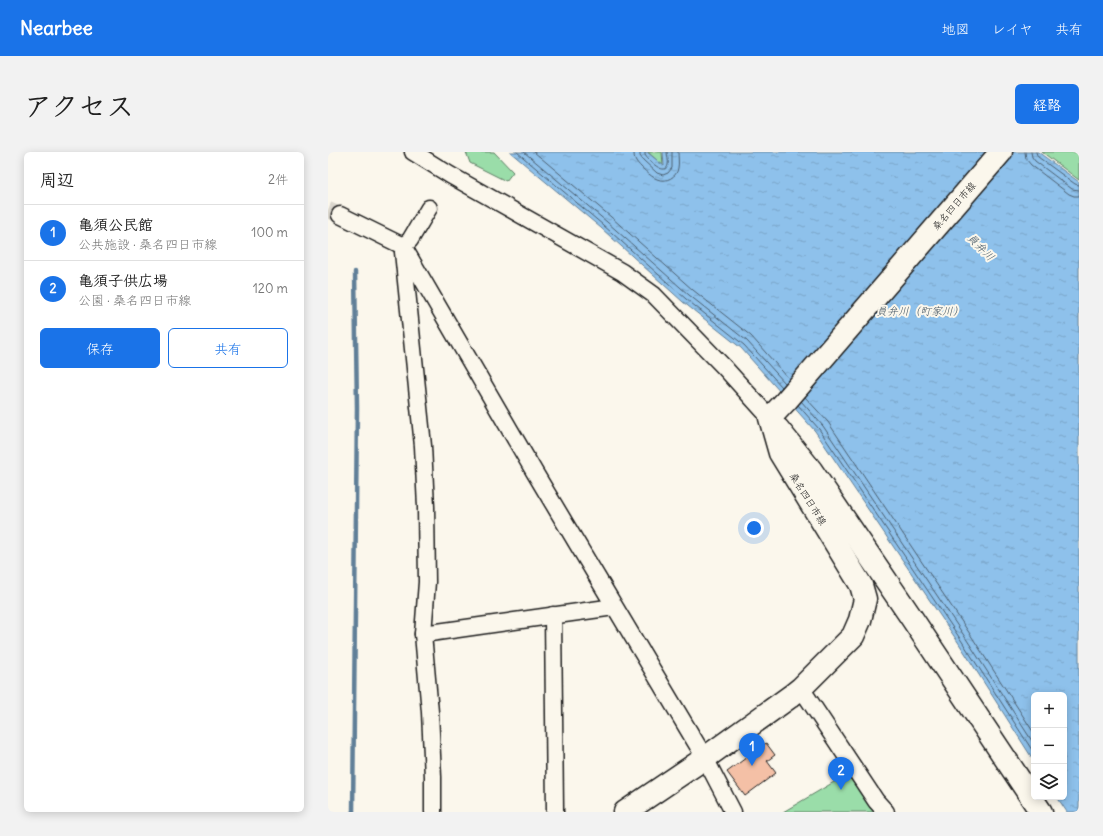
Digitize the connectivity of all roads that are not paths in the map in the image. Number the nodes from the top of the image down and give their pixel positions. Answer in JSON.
{"nodes":[{"id":1,"x":413,"y":152,"type":"edge"},
{"id":2,"x":435,"y":152,"type":"edge"},
{"id":3,"x":1001,"y":152,"type":"edge"},
{"id":4,"x":450,"y":175,"type":"junction"},
{"id":5,"x":429,"y":208,"type":"dead end"},
{"id":6,"x":340,"y":215,"type":"tunnel mouth"},
{"id":7,"x":403,"y":246,"type":"junction"},
{"id":8,"x":770,"y":418,"type":"junction"},
{"id":9,"x":614,"y":607,"type":"junction"},
{"id":10,"x":553,"y":615,"type":"junction"},
{"id":11,"x":423,"y":634,"type":"junction"},
{"id":12,"x":801,"y":688,"type":"junction"},
{"id":13,"x":705,"y":758,"type":"junction"},
{"id":14,"x":433,"y":812,"type":"edge"},
{"id":15,"x":555,"y":812,"type":"edge"},
{"id":16,"x":625,"y":812,"type":"edge"},
{"id":17,"x":733,"y":812,"type":"edge"},
{"id":18,"x":886,"y":812,"type":"edge"},
{"id":19,"x":1041,"y":812,"type":"edge"}],
"edges":[{"from":1,"to":4,"type":"street"},
{"from":2,"to":4,"type":"street"},
{"from":3,"to":8,"type":"main road","name":"桑名四日市線"},
{"from":4,"to":8,"type":"street"},
{"from":5,"to":7,"type":"street"},
{"from":6,"to":7,"type":"street"},
{"from":7,"to":9,"type":"street"},
{"from":7,"to":11,"type":"street"},
{"from":8,"to":12,"type":"main road","name":"桑名四日市線"},
{"from":8,"to":19,"type":"main road"},
{"from":9,"to":10,"type":"street"},
{"from":9,"to":13,"type":"street"},
{"from":10,"to":11,"type":"street"},
{"from":10,"to":15,"type":"street"},
{"from":11,"to":14,"type":"street"},
{"from":12,"to":13,"type":"main road","name":"桑名四日市線"},
{"from":12,"to":18,"type":"street"},
{"from":13,"to":16,"type":"main road","name":"桑名四日市線"},
{"from":13,"to":17,"type":"street"}]}
